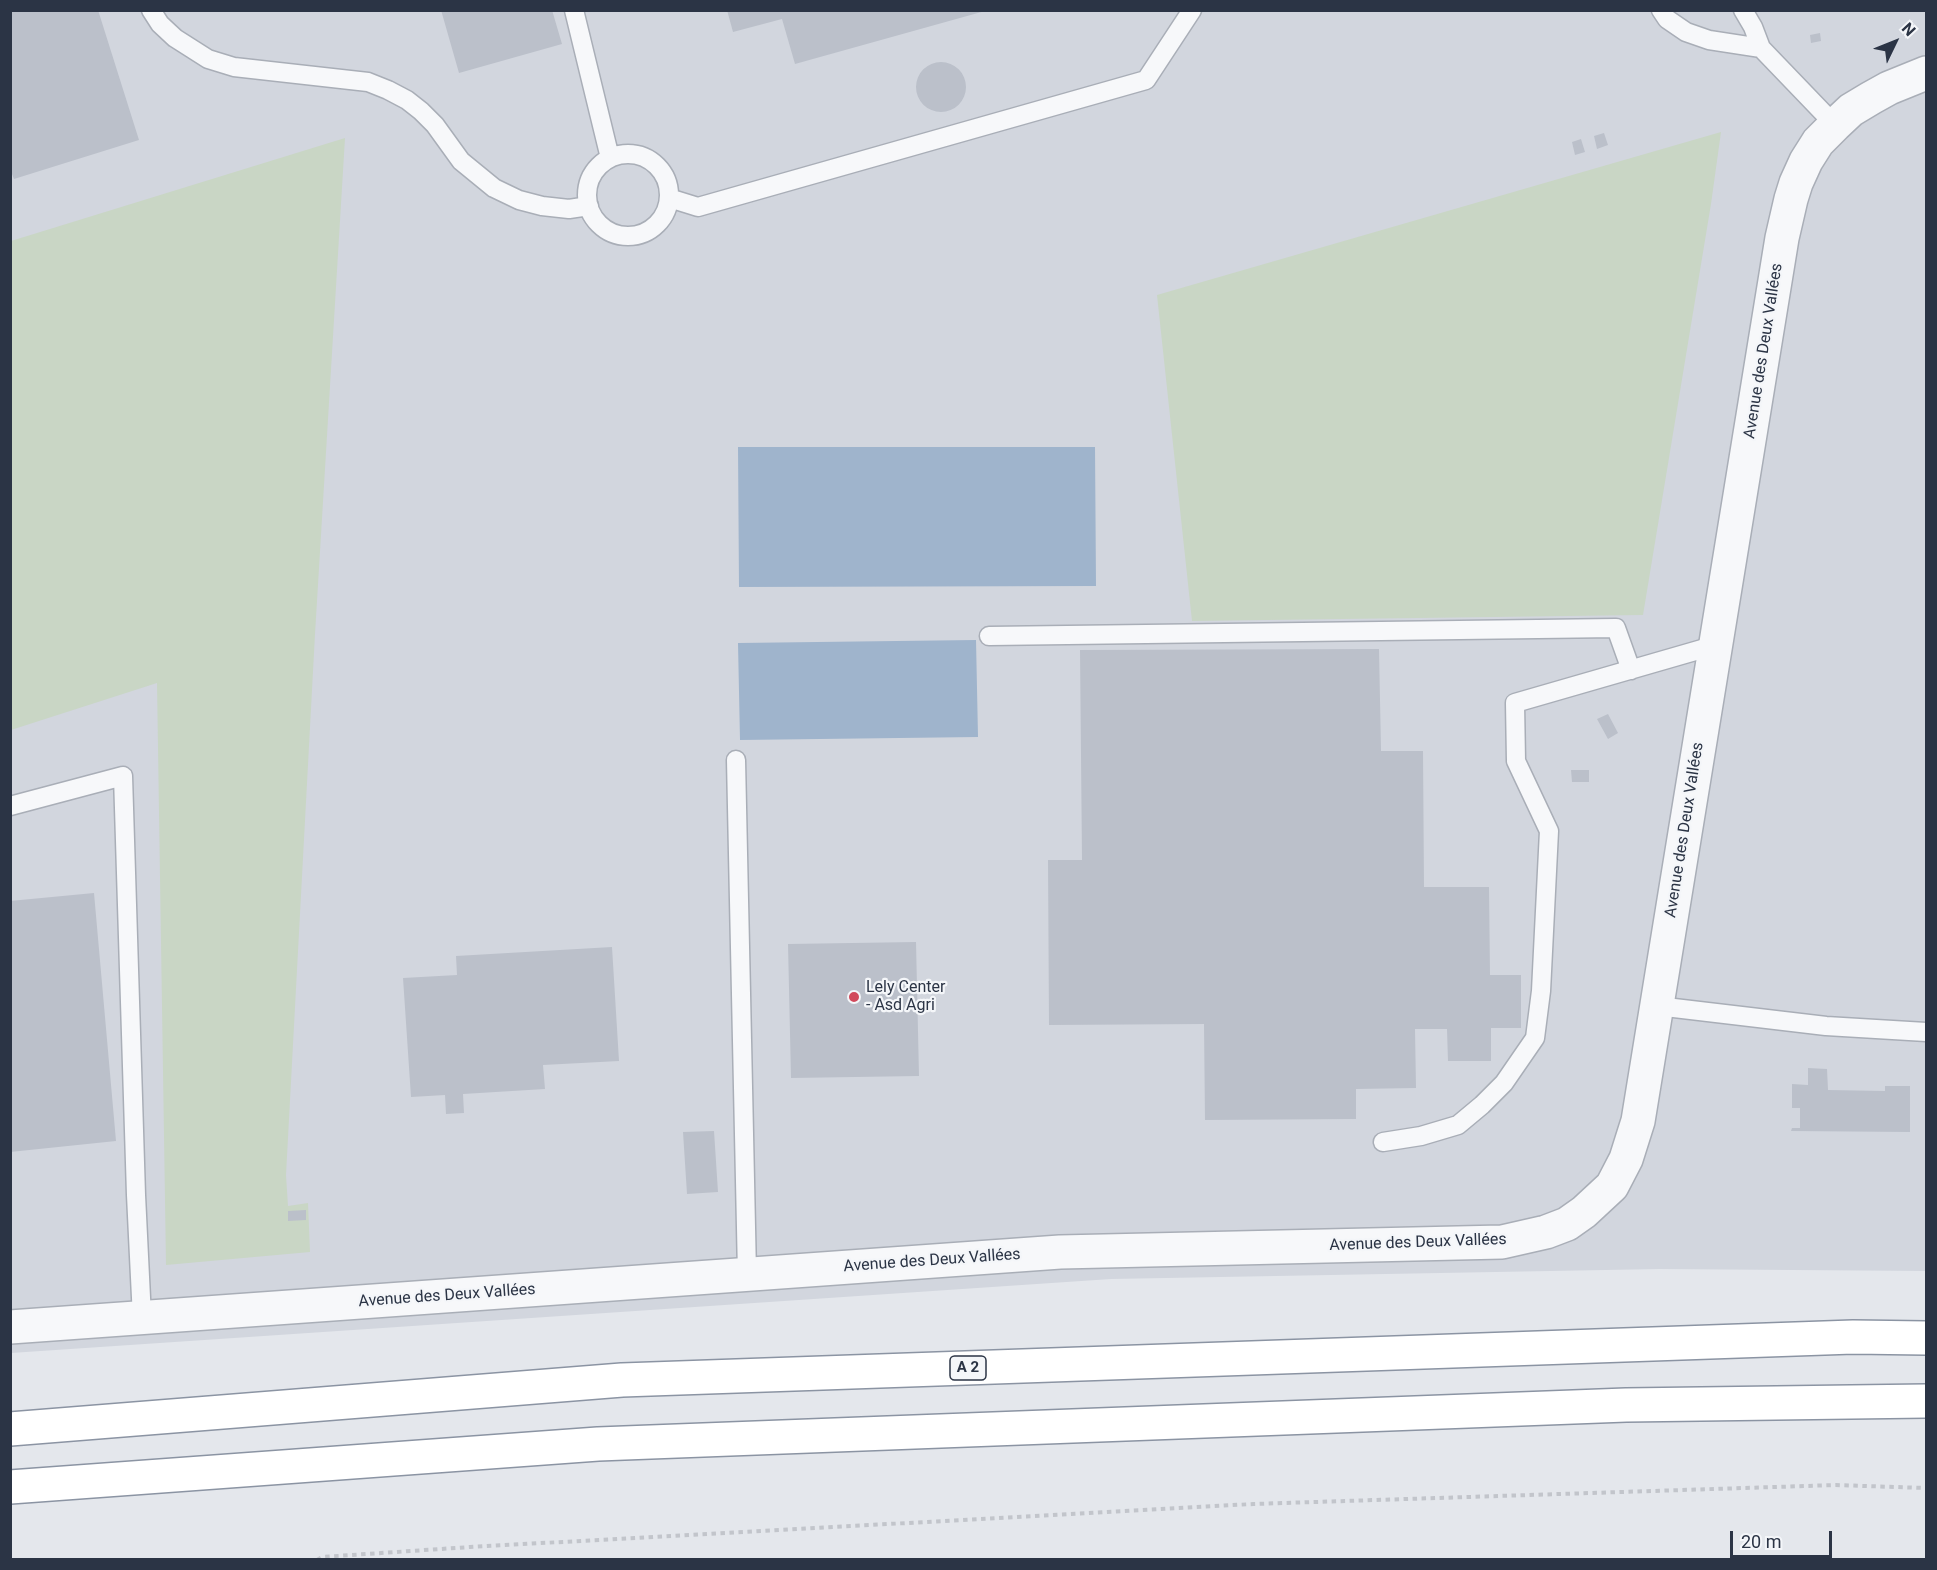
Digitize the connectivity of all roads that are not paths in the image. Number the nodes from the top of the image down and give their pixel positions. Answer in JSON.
{"nodes":[{"id":1,"x":151,"y":10,"type":"edge"},
{"id":2,"x":574,"y":10,"type":"edge"},
{"id":3,"x":1192,"y":10,"type":"edge"},
{"id":4,"x":1660,"y":10,"type":"edge"},
{"id":5,"x":1743,"y":10,"type":"edge"},
{"id":6,"x":1761,"y":48,"type":"junction"},
{"id":7,"x":1926,"y":73,"type":"edge"},
{"id":8,"x":1834,"y":124,"type":"junction"},
{"id":9,"x":610,"y":158,"type":"junction"},
{"id":10,"x":669,"y":198,"type":"junction"},
{"id":11,"x":589,"y":206,"type":"junction"},
{"id":12,"x":990,"y":636,"type":"dead end"},
{"id":13,"x":1716,"y":645,"type":"junction"},
{"id":14,"x":1631,"y":670,"type":"junction"},
{"id":15,"x":736,"y":760,"type":"dead end"},
{"id":16,"x":10,"y":807,"type":"edge"},
{"id":17,"x":1657,"y":1006,"type":"junction"},
{"id":18,"x":1926,"y":1032,"type":"edge"},
{"id":19,"x":1383,"y":1142,"type":"dead end"},
{"id":20,"x":747,"y":1274,"type":"junction"},
{"id":21,"x":142,"y":1318,"type":"junction"},
{"id":22,"x":10,"y":1327,"type":"edge"},
{"id":23,"x":1926,"y":1338,"type":"edge"},
{"id":24,"x":1926,"y":1401,"type":"edge"},
{"id":25,"x":10,"y":1429,"type":"edge"},
{"id":26,"x":10,"y":1487,"type":"edge"}],
"edges":[{"from":1,"to":11,"type":"lane"},
{"from":2,"to":9,"type":"lane"},
{"from":3,"to":10,"type":"lane"},
{"from":4,"to":6,"type":"lane"},
{"from":5,"to":6,"type":"lane"},
{"from":6,"to":8,"type":"lane"},
{"from":7,"to":8,"type":"street","name":"Avenue des Deux Vallées"},
{"from":8,"to":13,"type":"street","name":"Avenue des Deux Vallées"},
{"from":9,"to":10,"type":"lane"},
{"from":9,"to":11,"type":"lane"},
{"from":10,"to":11,"type":"lane"},
{"from":12,"to":14,"type":"lane"},
{"from":13,"to":14,"type":"lane"},
{"from":13,"to":17,"type":"street","name":"Avenue des Deux Vallées"},
{"from":14,"to":19,"type":"lane"},
{"from":15,"to":20,"type":"lane"},
{"from":16,"to":21,"type":"lane"},
{"from":17,"to":18,"type":"lane"},
{"from":17,"to":20,"type":"street","name":"Avenue des Deux Vallées"},
{"from":20,"to":21,"type":"street","name":"Avenue des Deux Vallées"},
{"from":21,"to":22,"type":"street","name":"Avenue des Deux Vallées"},
{"from":23,"to":25,"type":"highway","number":"A 2"},
{"from":24,"to":26,"type":"highway"}]}
